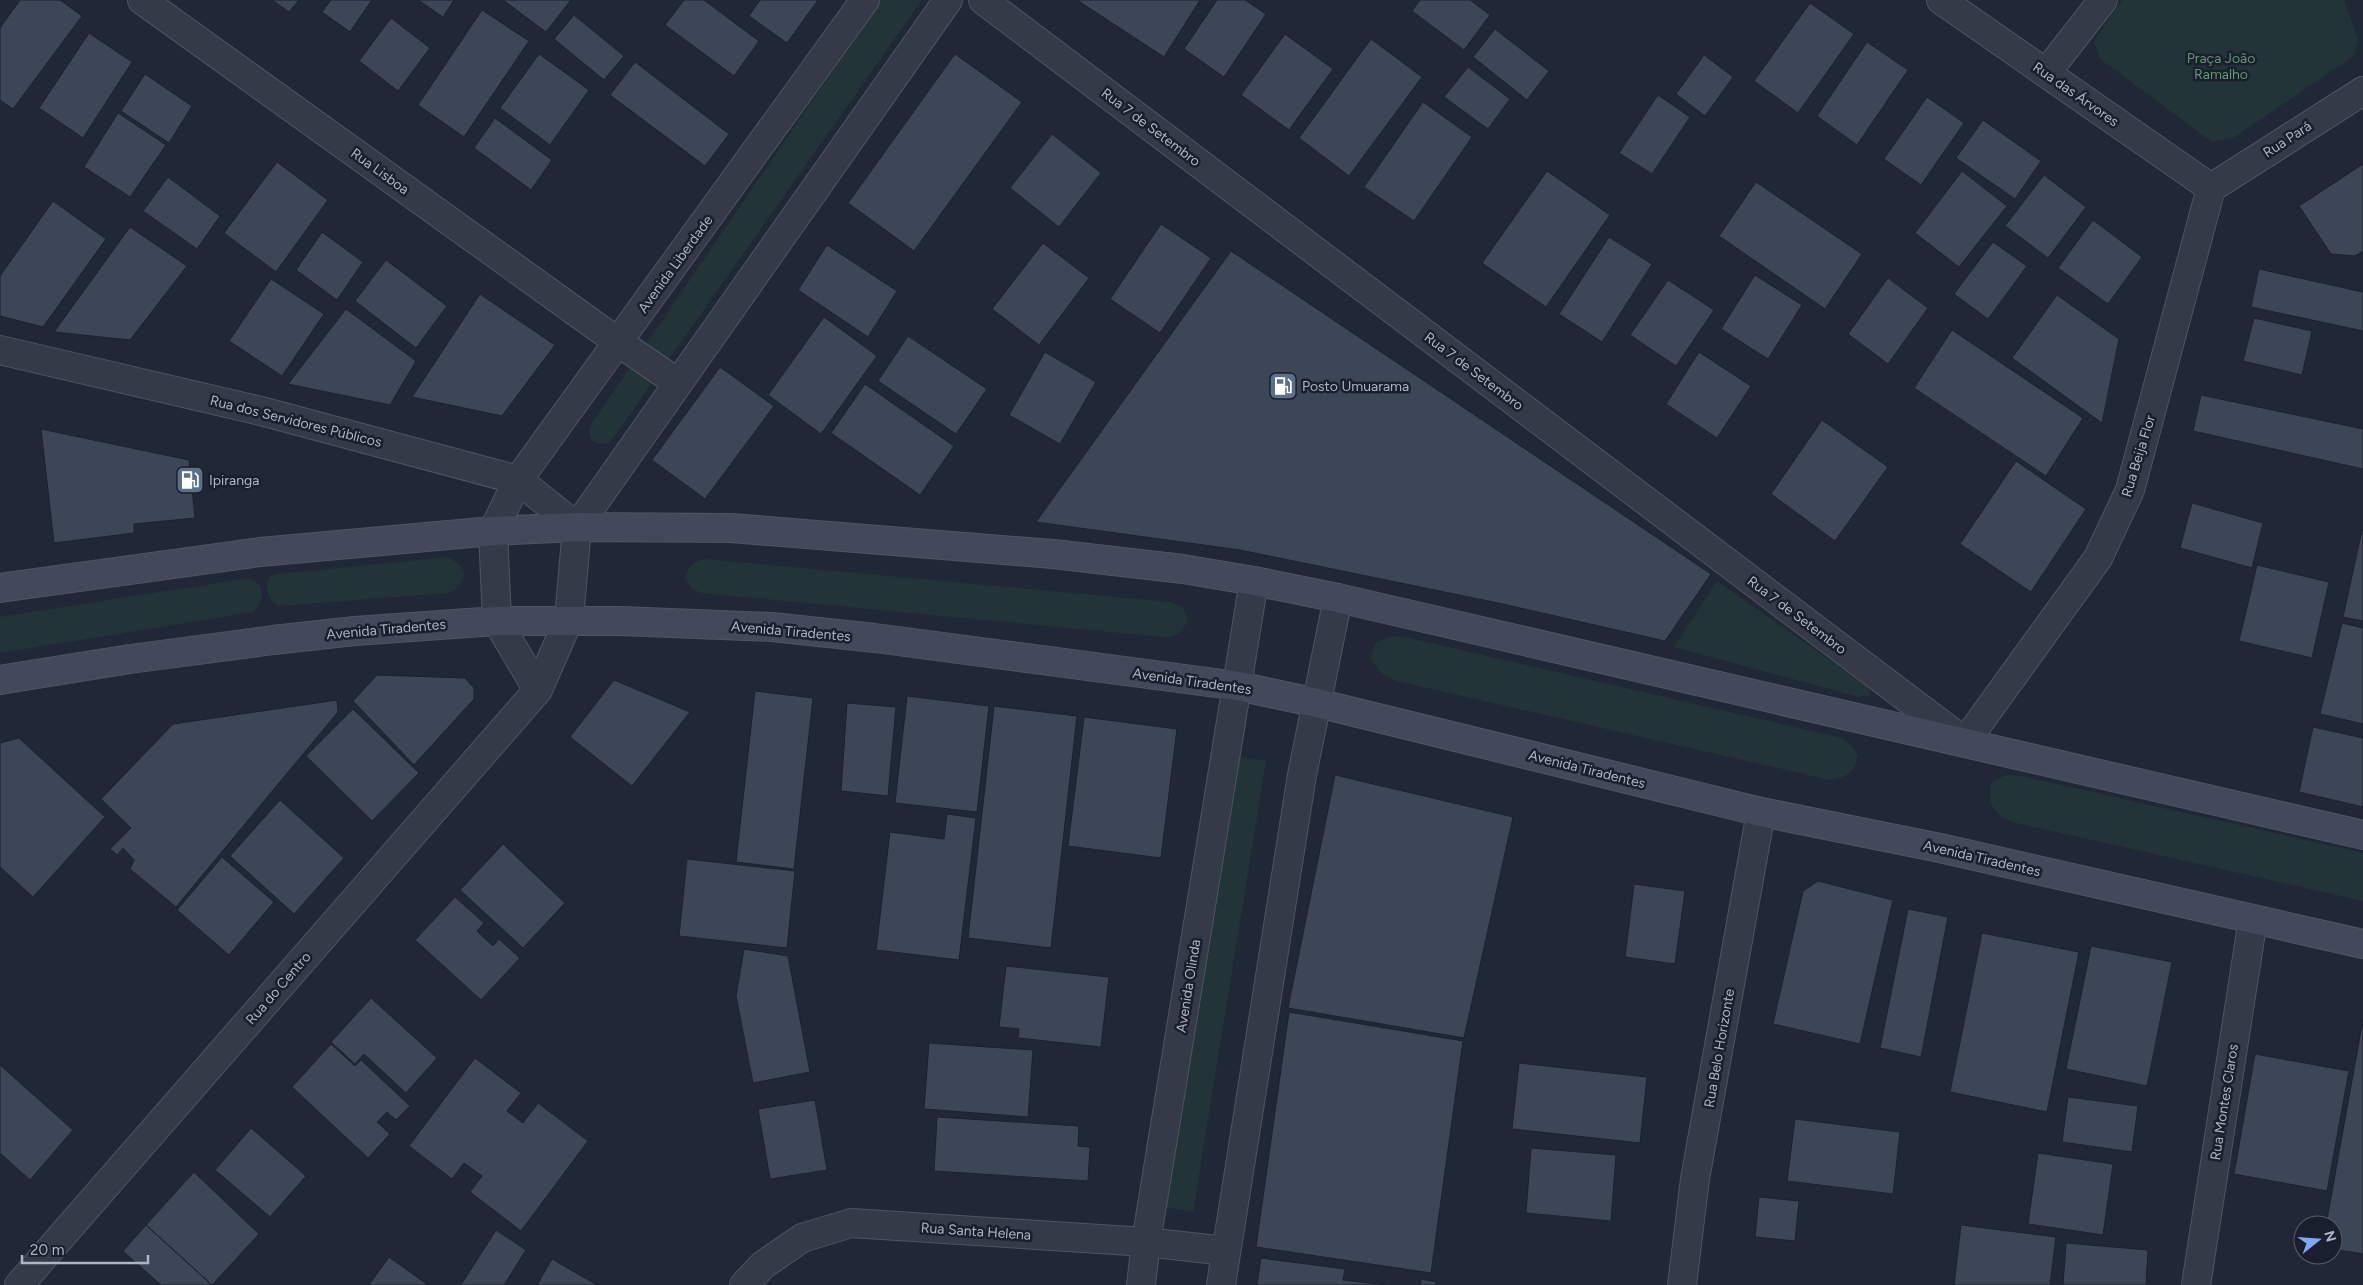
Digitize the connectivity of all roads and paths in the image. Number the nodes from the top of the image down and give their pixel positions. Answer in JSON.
{"nodes":[{"id":1,"x":142,"y":0,"type":"edge"},
{"id":2,"x":864,"y":0,"type":"edge"},
{"id":3,"x":948,"y":0,"type":"edge"},
{"id":4,"x":983,"y":0,"type":"edge"},
{"id":5,"x":1942,"y":0,"type":"edge"},
{"id":6,"x":2103,"y":0,"type":"edge"},
{"id":7,"x":2046,"y":73,"type":"junction"},
{"id":8,"x":2363,"y":90,"type":"edge"},
{"id":9,"x":2211,"y":188,"type":"junction"},
{"id":10,"x":618,"y":342,"type":"junction"},
{"id":11,"x":0,"y":350,"type":"edge"},
{"id":12,"x":678,"y":383,"type":"junction"},
{"id":13,"x":518,"y":480,"type":"junction"},
{"id":14,"x":577,"y":526,"type":"junction"},
{"id":15,"x":493,"y":531,"type":"junction"},
{"id":16,"x":1254,"y":581,"type":"junction"},
{"id":17,"x":0,"y":588,"type":"edge"},
{"id":18,"x":1338,"y":598,"type":"junction"},
{"id":19,"x":569,"y":620,"type":"junction"},
{"id":20,"x":497,"y":621,"type":"junction"},
{"id":21,"x":0,"y":680,"type":"edge"},
{"id":22,"x":1238,"y":686,"type":"junction"},
{"id":23,"x":538,"y":690,"type":"junction"},
{"id":24,"x":1317,"y":703,"type":"junction"},
{"id":25,"x":1964,"y":742,"type":"junction"},
{"id":26,"x":1761,"y":812,"type":"junction"},
{"id":27,"x":2363,"y":835,"type":"edge"},
{"id":28,"x":2253,"y":919,"type":"junction"},
{"id":29,"x":2363,"y":944,"type":"edge"},
{"id":30,"x":1146,"y":1242,"type":"junction"},
{"id":31,"x":1226,"y":1251,"type":"junction"},
{"id":32,"x":33,"y":1280,"type":"edge"},
{"id":33,"x":744,"y":1285,"type":"edge"},
{"id":34,"x":1141,"y":1285,"type":"edge"},
{"id":35,"x":1221,"y":1285,"type":"edge"},
{"id":36,"x":1682,"y":1285,"type":"edge"},
{"id":37,"x":2196,"y":1285,"type":"edge"}],
"edges":[{"from":1,"to":10,"type":"street","name":"Rua Lisboa"},
{"from":2,"to":10,"type":"street","name":"Avenida Liberdade"},
{"from":3,"to":12,"type":"street"},
{"from":4,"to":25,"type":"street","name":"Rua 7 de Setembro"},
{"from":5,"to":7,"type":"street","name":"Rua das Árvores"},
{"from":6,"to":7,"type":"street"},
{"from":7,"to":9,"type":"street","name":"Rua das Árvores"},
{"from":8,"to":9,"type":"street","name":"Rua Pará"},
{"from":9,"to":25,"type":"street","name":"Rua Beija Flor"},
{"from":10,"to":12,"type":"street","name":"Rua Lisboa"},
{"from":10,"to":13,"type":"street","name":"Avenida Liberdade"},
{"from":11,"to":13,"type":"street","name":"Rua dos Servidores Públicos"},
{"from":12,"to":14,"type":"street"},
{"from":13,"to":14,"type":"street","name":"Rua dos Servidores Públicos"},
{"from":13,"to":15,"type":"street","name":"Avenida Liberdade"},
{"from":14,"to":15,"type":"main road"},
{"from":14,"to":16,"type":"main road"},
{"from":14,"to":19,"type":"street","name":"Rua do Centro"},
{"from":15,"to":17,"type":"main road"},
{"from":15,"to":20,"type":"street"},
{"from":16,"to":18,"type":"main road"},
{"from":16,"to":22,"type":"street","name":"Avenida Olinda"},
{"from":18,"to":24,"type":"street"},
{"from":18,"to":25,"type":"main road"},
{"from":19,"to":20,"type":"main road","name":"Avenida Tiradentes"},
{"from":19,"to":22,"type":"main road","name":"Avenida Tiradentes"},
{"from":19,"to":23,"type":"street","name":"Rua do Centro"},
{"from":20,"to":21,"type":"main road","name":"Avenida Tiradentes"},
{"from":20,"to":23,"type":"street"},
{"from":22,"to":24,"type":"main road","name":"Avenida Tiradentes"},
{"from":22,"to":30,"type":"street","name":"Avenida Olinda"},
{"from":23,"to":32,"type":"street","name":"Rua do Centro"},
{"from":24,"to":26,"type":"main road","name":"Avenida Tiradentes"},
{"from":24,"to":31,"type":"street"},
{"from":25,"to":27,"type":"main road"},
{"from":26,"to":28,"type":"main road","name":"Avenida Tiradentes"},
{"from":26,"to":36,"type":"street","name":"Rua Belo Horizonte"},
{"from":28,"to":29,"type":"main road","name":"Avenida Tiradentes"},
{"from":28,"to":37,"type":"street","name":"Rua Montes Claros"},
{"from":30,"to":31,"type":"street","name":"Rua Santa Helena"},
{"from":30,"to":33,"type":"street","name":"Rua Santa Helena"},
{"from":30,"to":34,"type":"street","name":"Avenida Olinda"},
{"from":31,"to":35,"type":"street"}]}
